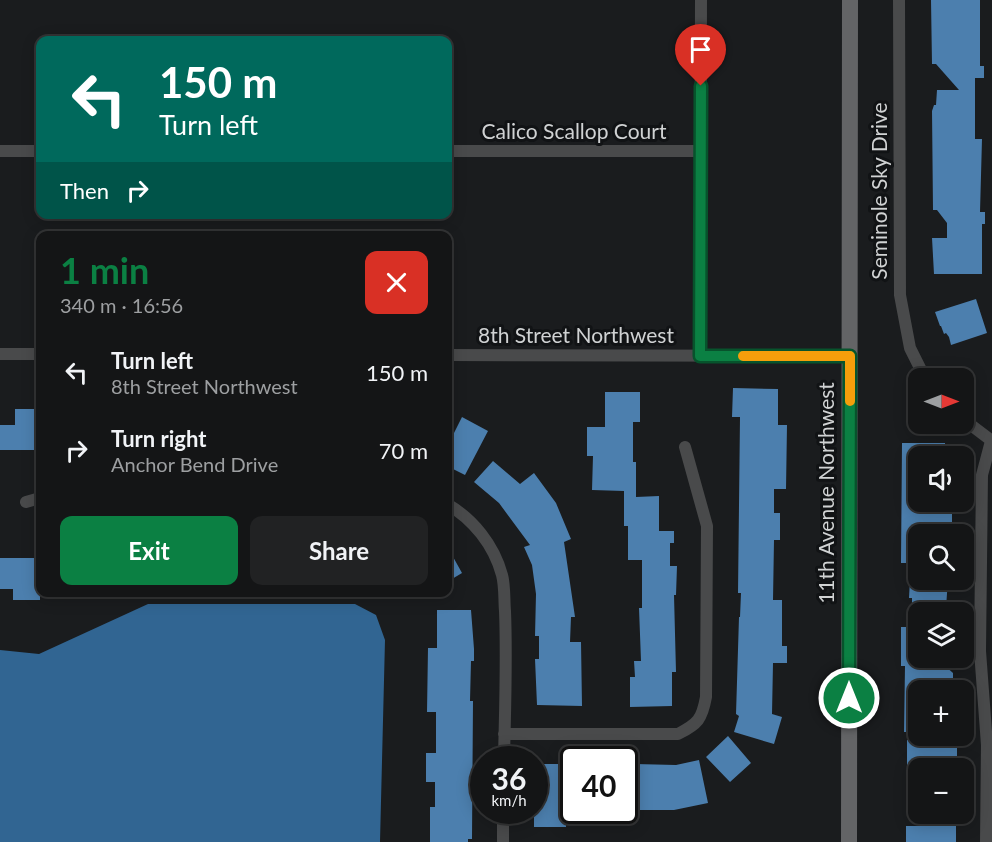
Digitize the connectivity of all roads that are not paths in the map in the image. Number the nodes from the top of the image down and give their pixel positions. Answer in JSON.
{"nodes":[{"id":1,"x":701,"y":0,"type":"edge"},
{"id":2,"x":850,"y":0,"type":"edge"},
{"id":3,"x":899,"y":0,"type":"edge"},
{"id":4,"x":0,"y":151,"type":"edge"},
{"id":5,"x":36,"y":151,"type":"edge"},
{"id":6,"x":452,"y":151,"type":"edge"},
{"id":7,"x":701,"y":151,"type":"junction"},
{"id":8,"x":0,"y":354,"type":"edge"},
{"id":9,"x":36,"y":354,"type":"edge"},
{"id":10,"x":452,"y":355,"type":"edge"},
{"id":11,"x":700,"y":356,"type":"junction"},
{"id":12,"x":850,"y":356,"type":"junction"},
{"id":13,"x":919,"y":368,"type":"edge"},
{"id":14,"x":974,"y":427,"type":"edge"},
{"id":15,"x":991,"y":441,"type":"edge"},
{"id":16,"x":685,"y":447,"type":"dead end"},
{"id":17,"x":36,"y":499,"type":"edge"},
{"id":18,"x":26,"y":502,"type":"dead end"},
{"id":19,"x":452,"y":507,"type":"edge"},
{"id":20,"x":504,"y":734,"type":"junction"},
{"id":21,"x":504,"y":746,"type":"edge"},
{"id":22,"x":503,"y":824,"type":"edge"},
{"id":23,"x":503,"y":842,"type":"edge"},
{"id":24,"x":849,"y":842,"type":"edge"},
{"id":25,"x":986,"y":842,"type":"edge"}],
"edges":[{"from":1,"to":7,"type":"street"},
{"from":2,"to":12,"type":"street","name":"11th Avenue Northwest"},
{"from":3,"to":13,"type":"street","name":"Seminole Sky Drive"},
{"from":4,"to":5,"type":"street"},
{"from":6,"to":7,"type":"street","name":"Calico Scallop Court"},
{"from":7,"to":11,"type":"street"},
{"from":8,"to":9,"type":"street"},
{"from":10,"to":11,"type":"street","name":"8th Street Northwest"},
{"from":11,"to":12,"type":"street","name":"8th Street Northwest"},
{"from":12,"to":24,"type":"street","name":"11th Avenue Northwest"},
{"from":14,"to":15,"type":"street"},
{"from":15,"to":25,"type":"street"},
{"from":16,"to":20,"type":"street"},
{"from":17,"to":18,"type":"street"},
{"from":19,"to":20,"type":"street"},
{"from":20,"to":21,"type":"street"},
{"from":22,"to":23,"type":"street"}]}
